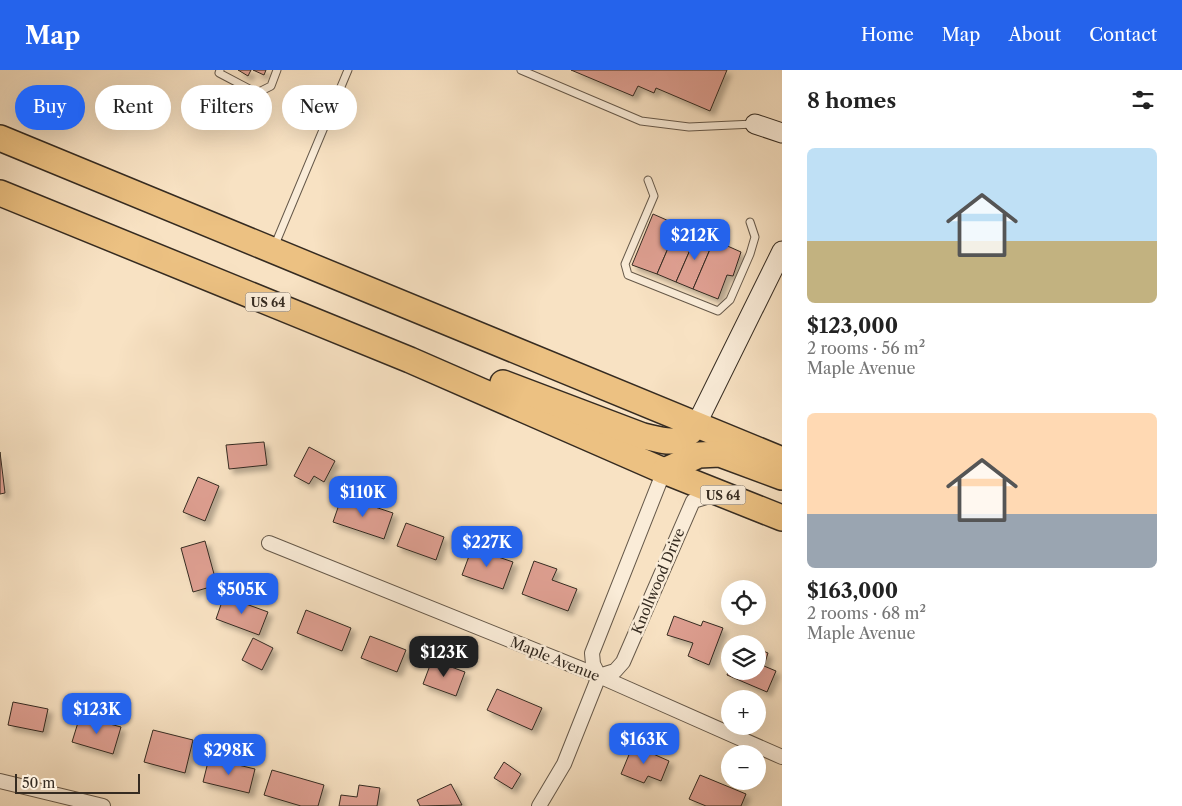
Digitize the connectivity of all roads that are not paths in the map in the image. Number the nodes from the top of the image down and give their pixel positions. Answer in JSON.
{"nodes":[{"id":1,"x":220,"y":70,"type":"edge"},
{"id":2,"x":277,"y":70,"type":"edge"},
{"id":3,"x":348,"y":70,"type":"edge"},
{"id":4,"x":521,"y":70,"type":"edge"},
{"id":5,"x":782,"y":123,"type":"edge"},
{"id":6,"x":755,"y":124,"type":"junction"},
{"id":7,"x":782,"y":133,"type":"edge"},
{"id":8,"x":0,"y":138,"type":"edge"},
{"id":9,"x":648,"y":180,"type":"dead end"},
{"id":10,"x":0,"y":192,"type":"edge"},
{"id":11,"x":750,"y":222,"type":"dead end"},
{"id":12,"x":273,"y":249,"type":"junction"},
{"id":13,"x":782,"y":251,"type":"edge"},
{"id":14,"x":378,"y":346,"type":"junction"},
{"id":15,"x":696,"y":425,"type":"junction"},
{"id":16,"x":782,"y":460,"type":"edge"},
{"id":17,"x":664,"y":471,"type":"junction"},
{"id":18,"x":782,"y":477,"type":"edge"},
{"id":19,"x":720,"y":493,"type":"junction"},
{"id":20,"x":782,"y":518,"type":"edge"},
{"id":21,"x":269,"y":544,"type":"dead end"},
{"id":22,"x":598,"y":676,"type":"junction"},
{"id":23,"x":782,"y":757,"type":"edge"},
{"id":24,"x":0,"y":780,"type":"edge"},
{"id":25,"x":103,"y":806,"type":"edge"},
{"id":26,"x":539,"y":806,"type":"edge"}],
"edges":[{"from":1,"to":2,"type":"lane"},
{"from":3,"to":12,"type":"lane"},
{"from":4,"to":6,"type":"lane"},
{"from":5,"to":6,"type":"lane"},
{"from":6,"to":7,"type":"street"},
{"from":8,"to":12,"type":"highway"},
{"from":9,"to":11,"type":"lane"},
{"from":10,"to":14,"type":"highway","number":"US 64"},
{"from":12,"to":15,"type":"highway"},
{"from":13,"to":15,"type":"street"},
{"from":14,"to":15,"type":"highway"},
{"from":14,"to":17,"type":"highway","number":"US 64"},
{"from":15,"to":16,"type":"highway"},
{"from":17,"to":18,"type":"highway"},
{"from":17,"to":19,"type":"highway","number":"US 64"},
{"from":17,"to":22,"type":"street"},
{"from":19,"to":20,"type":"highway","number":"US 64"},
{"from":19,"to":22,"type":"street","name":"Knollwood Drive"},
{"from":21,"to":22,"type":"street","name":"Maple Avenue"},
{"from":22,"to":23,"type":"street","name":"Maple Avenue"},
{"from":22,"to":26,"type":"street"},
{"from":24,"to":25,"type":"street"}]}
